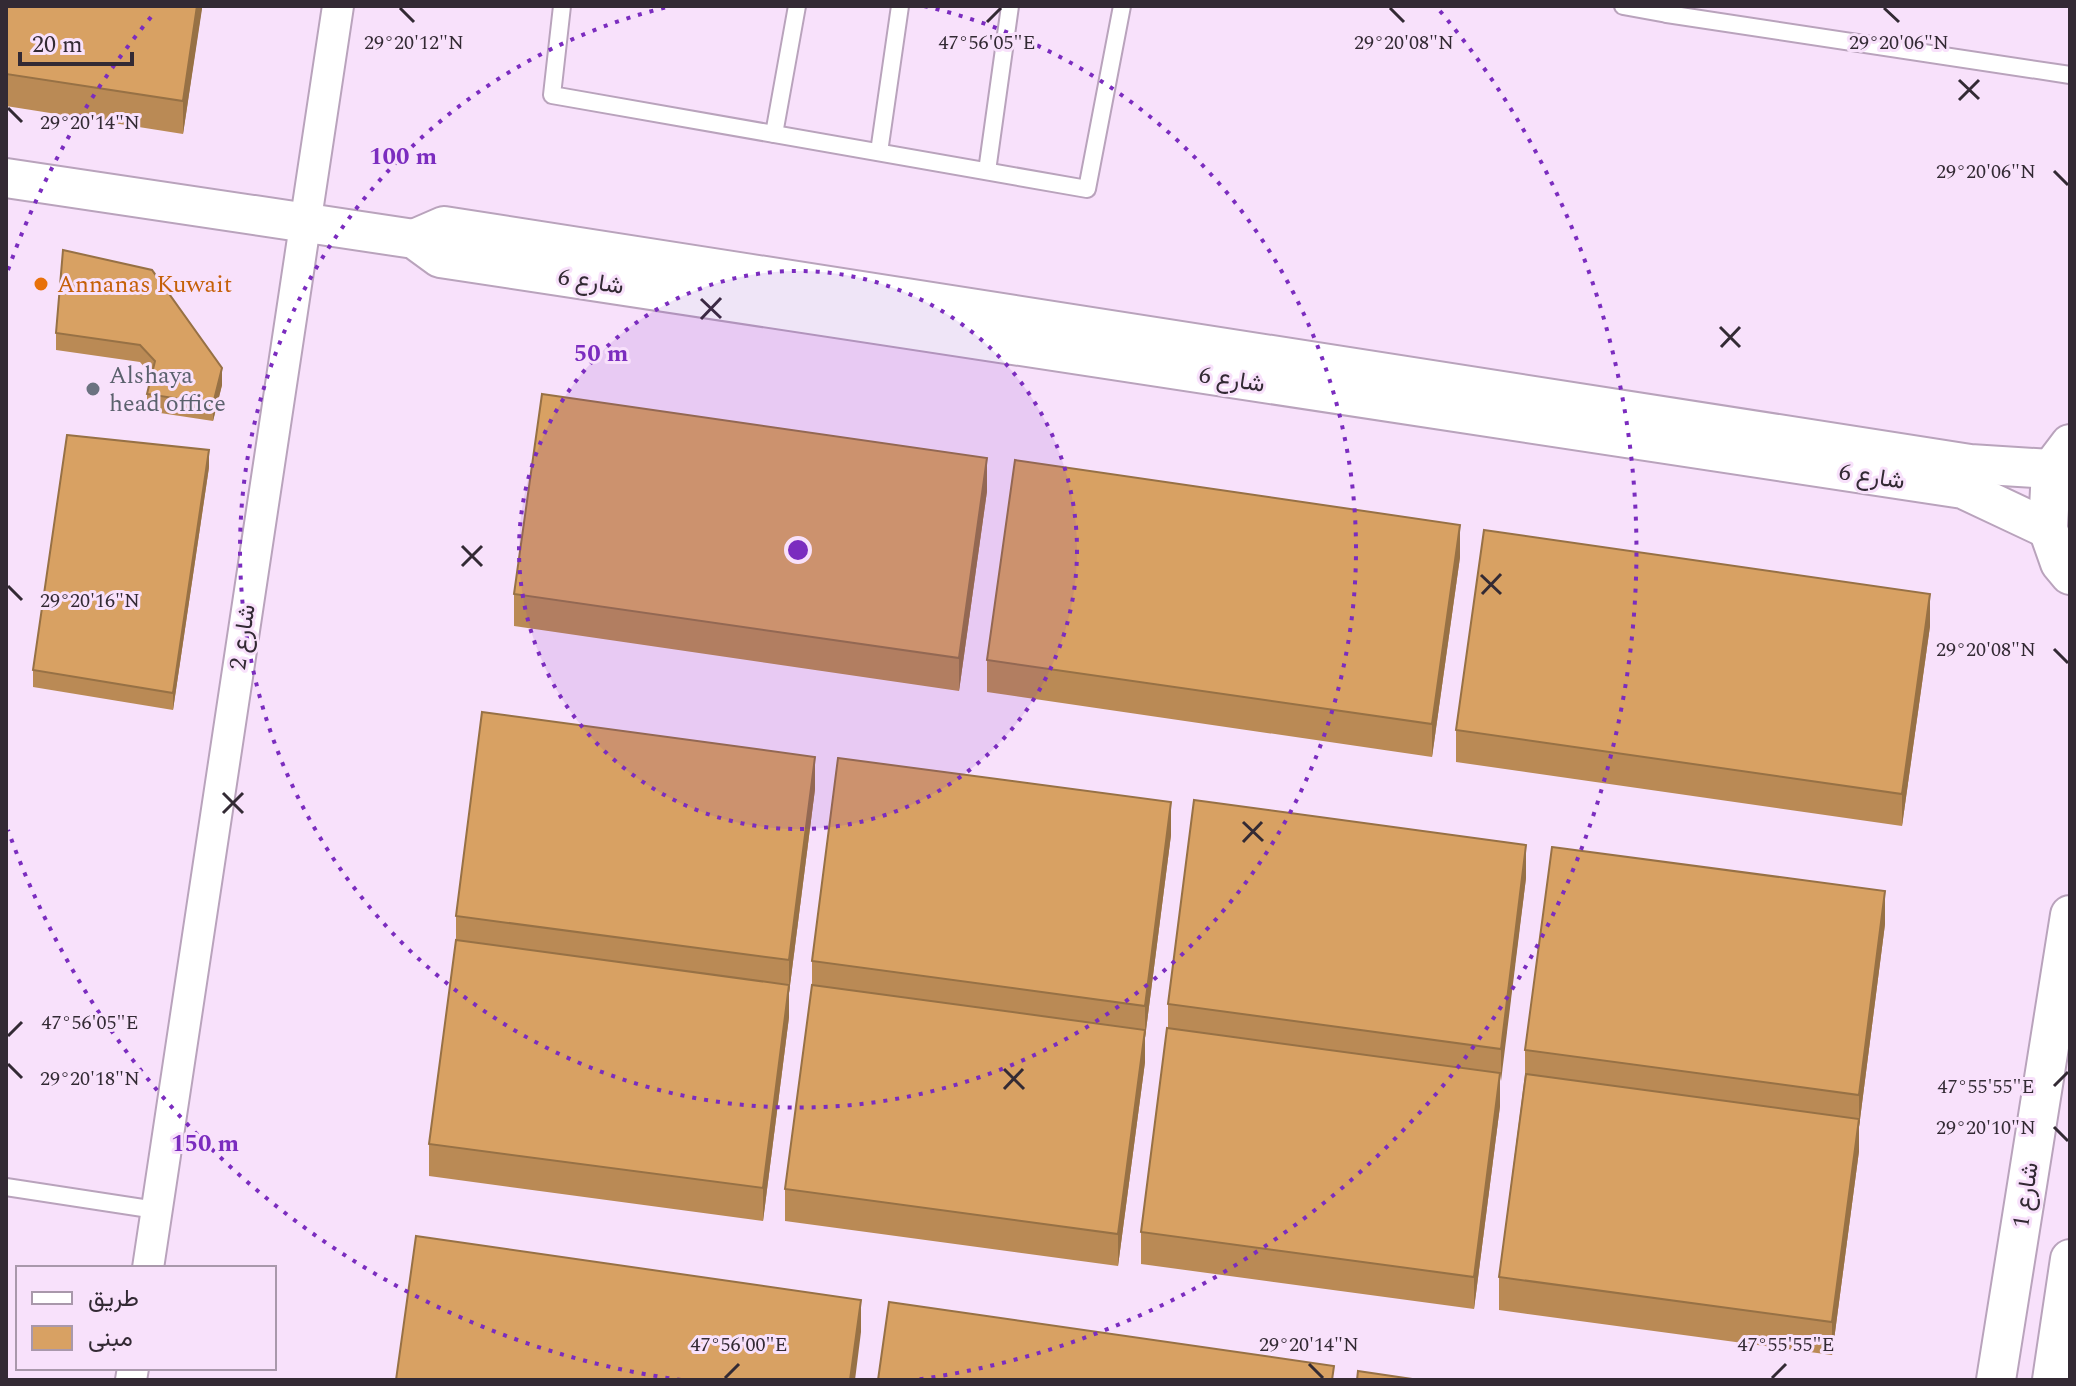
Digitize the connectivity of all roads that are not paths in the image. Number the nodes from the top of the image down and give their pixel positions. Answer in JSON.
{"nodes":[{"id":1,"x":338,"y":6,"type":"edge"},
{"id":2,"x":562,"y":6,"type":"edge"},
{"id":3,"x":797,"y":6,"type":"edge"},
{"id":4,"x":900,"y":6,"type":"edge"},
{"id":5,"x":1010,"y":6,"type":"edge"},
{"id":6,"x":1122,"y":6,"type":"edge"},
{"id":7,"x":1623,"y":6,"type":"edge"},
{"id":8,"x":1664,"y":10,"type":"edge"},
{"id":9,"x":2070,"y":75,"type":"edge"},
{"id":10,"x":774,"y":134,"type":"junction"},
{"id":11,"x":879,"y":152,"type":"junction"},
{"id":12,"x":987,"y":171,"type":"junction"},
{"id":13,"x":6,"y":178,"type":"edge"},
{"id":14,"x":305,"y":222,"type":"junction"},
{"id":15,"x":414,"y":239,"type":"junction"},
{"id":16,"x":2061,"y":456,"type":"edge"},
{"id":17,"x":2048,"y":529,"type":"junction"},
{"id":18,"x":2070,"y":575,"type":"edge"},
{"id":19,"x":2070,"y":915,"type":"edge"},
{"id":20,"x":6,"y":1187,"type":"edge"},
{"id":21,"x":156,"y":1210,"type":"junction"},
{"id":22,"x":2070,"y":1259,"type":"edge"},
{"id":23,"x":148,"y":1266,"type":"edge"},
{"id":24,"x":1996,"y":1380,"type":"edge"},
{"id":25,"x":2052,"y":1380,"type":"edge"}],
"edges":[{"from":1,"to":14,"type":"street","name":"شارع 2"},
{"from":2,"to":10,"type":"lane"},
{"from":3,"to":10,"type":"lane"},
{"from":4,"to":11,"type":"lane"},
{"from":5,"to":12,"type":"lane"},
{"from":6,"to":12,"type":"lane"},
{"from":7,"to":8,"type":"lane"},
{"from":8,"to":9,"type":"lane"},
{"from":10,"to":11,"type":"lane"},
{"from":11,"to":12,"type":"lane"},
{"from":13,"to":14,"type":"street","name":"شارع 6"},
{"from":14,"to":15,"type":"street","name":"شارع 6"},
{"from":14,"to":21,"type":"street","name":"شارع 2"},
{"from":15,"to":16,"type":"street","name":"شارع 6"},
{"from":15,"to":17,"type":"street","name":"شارع 6"},
{"from":16,"to":17,"type":"street"},
{"from":17,"to":18,"type":"street"},
{"from":19,"to":24,"type":"street","name":"شارع 1"},
{"from":20,"to":21,"type":"lane"},
{"from":21,"to":23,"type":"street","name":"شارع 2"},
{"from":22,"to":25,"type":"street"}]}
